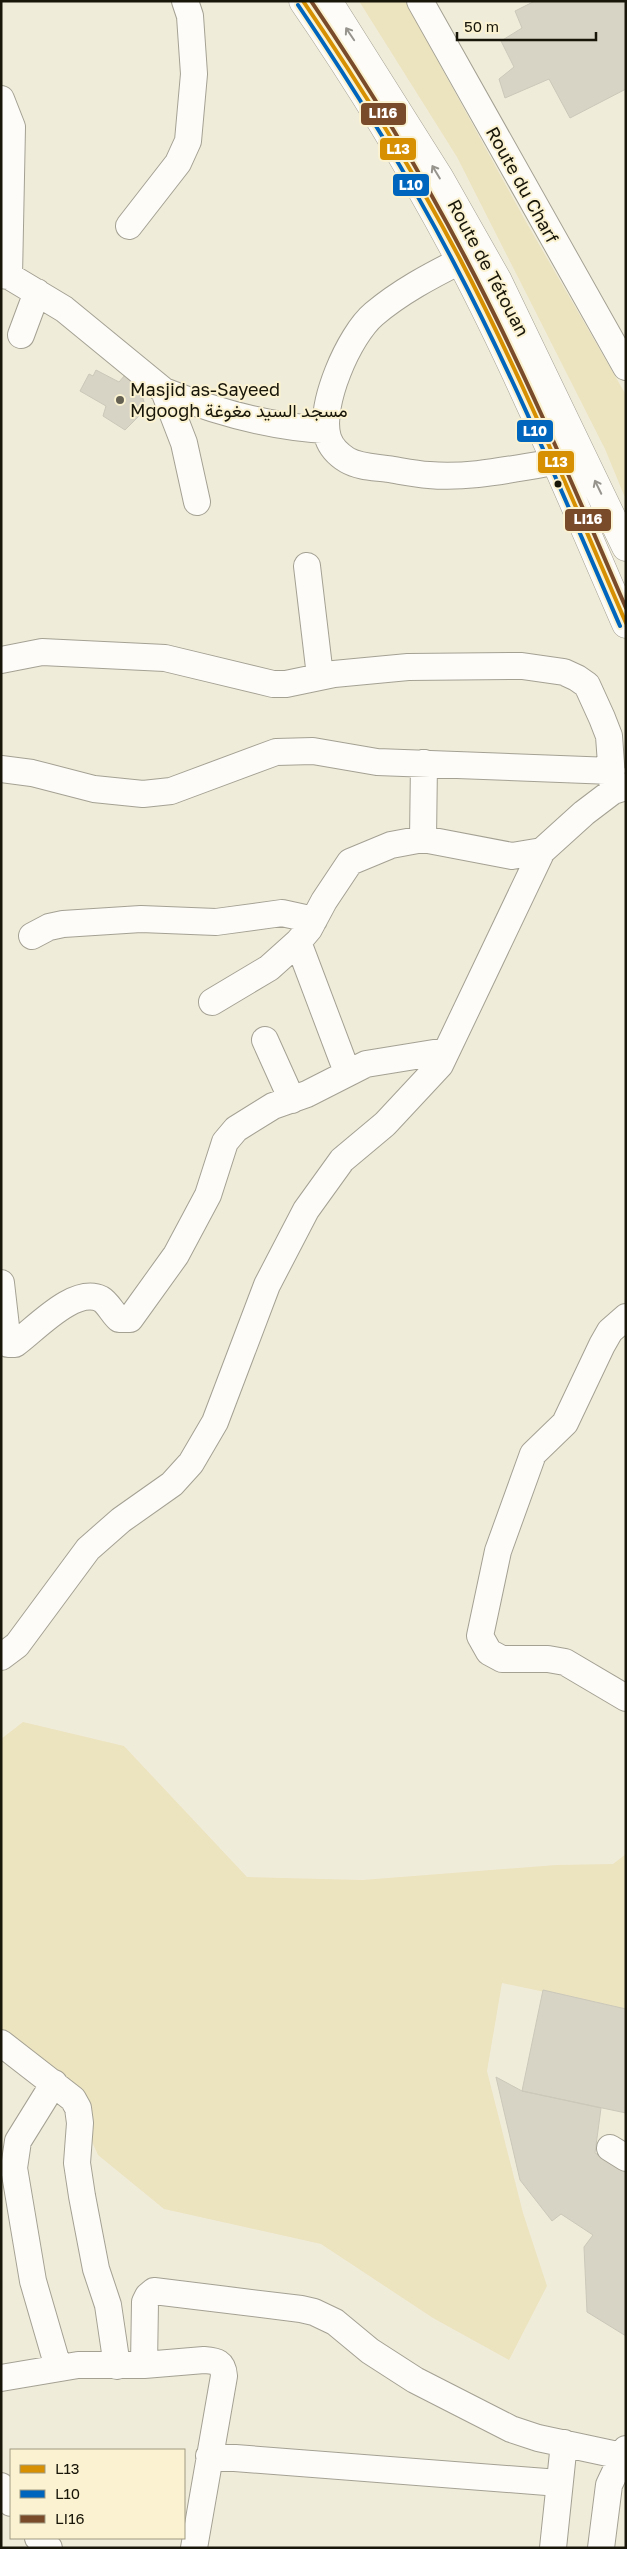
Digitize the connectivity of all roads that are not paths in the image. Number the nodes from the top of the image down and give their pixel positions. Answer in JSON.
{"nodes":[{"id":1,"x":185,"y":1,"type":"edge"},
{"id":2,"x":303,"y":1,"type":"edge"},
{"id":3,"x":328,"y":1,"type":"edge"},
{"id":4,"x":420,"y":1,"type":"edge"},
{"id":5,"x":1,"y":99,"type":"edge"},
{"id":6,"x":129,"y":226,"type":"dead end"},
{"id":7,"x":460,"y":261,"type":"junction"},
{"id":8,"x":5,"y":275,"type":"edge"},
{"id":9,"x":37,"y":292,"type":"junction"},
{"id":10,"x":21,"y":334,"type":"dead end"},
{"id":11,"x":626,"y":367,"type":"edge"},
{"id":12,"x":164,"y":391,"type":"junction"},
{"id":13,"x":326,"y":430,"type":"junction"},
{"id":14,"x":556,"y":462,"type":"junction"},
{"id":15,"x":197,"y":502,"type":"dead end"},
{"id":16,"x":626,"y":547,"type":"edge"},
{"id":17,"x":307,"y":566,"type":"dead end"},
{"id":18,"x":626,"y":624,"type":"edge"},
{"id":19,"x":1,"y":660,"type":"edge"},
{"id":20,"x":320,"y":676,"type":"junction"},
{"id":21,"x":424,"y":763,"type":"junction"},
{"id":22,"x":1,"y":769,"type":"edge"},
{"id":23,"x":617,"y":783,"type":"edge"},
{"id":24,"x":423,"y":839,"type":"junction"},
{"id":25,"x":542,"y":851,"type":"junction"},
{"id":26,"x":314,"y":920,"type":"junction"},
{"id":27,"x":32,"y":936,"type":"dead end"},
{"id":28,"x":298,"y":942,"type":"junction"},
{"id":29,"x":212,"y":1002,"type":"dead end"},
{"id":30,"x":265,"y":1040,"type":"dead end"},
{"id":31,"x":446,"y":1051,"type":"junction"},
{"id":32,"x":347,"y":1072,"type":"junction"},
{"id":33,"x":292,"y":1100,"type":"junction"},
{"id":34,"x":1,"y":1283,"type":"edge"},
{"id":35,"x":626,"y":1316,"type":"edge"},
{"id":36,"x":1,"y":1657,"type":"edge"},
{"id":37,"x":626,"y":1698,"type":"edge"},
{"id":38,"x":1,"y":2043,"type":"edge"},
{"id":39,"x":54,"y":2083,"type":"junction"},
{"id":40,"x":144,"y":2365,"type":"junction"},
{"id":41,"x":117,"y":2366,"type":"junction"},
{"id":42,"x":58,"y":2367,"type":"junction"},
{"id":43,"x":1,"y":2378,"type":"edge"},
{"id":44,"x":564,"y":2443,"type":"junction"},
{"id":45,"x":624,"y":2453,"type":"edge"},
{"id":46,"x":209,"y":2456,"type":"junction"},
{"id":47,"x":559,"y":2483,"type":"junction"},
{"id":48,"x":1,"y":2486,"type":"edge"},
{"id":49,"x":10,"y":2501,"type":"edge"},
{"id":50,"x":39,"y":2539,"type":"edge"},
{"id":51,"x":49,"y":2548,"type":"edge"},
{"id":52,"x":194,"y":2548,"type":"edge"},
{"id":53,"x":554,"y":2548,"type":"edge"},
{"id":54,"x":601,"y":2548,"type":"edge"}],
"edges":[{"from":1,"to":6,"type":"street"},
{"from":2,"to":7,"type":"highway","name":"Route de Tétouan"},
{"from":16,"to":3,"type":"highway","name":"Route de Tétouan","one_way":true},
{"from":4,"to":11,"type":"street","name":"Route du Charf"},
{"from":5,"to":8,"type":"street"},
{"from":7,"to":13,"type":"street"},
{"from":7,"to":14,"type":"highway","name":"Route de Tétouan"},
{"from":8,"to":9,"type":"street"},
{"from":9,"to":10,"type":"street"},
{"from":9,"to":12,"type":"street"},
{"from":12,"to":13,"type":"street"},
{"from":12,"to":15,"type":"street"},
{"from":13,"to":14,"type":"street"},
{"from":14,"to":18,"type":"highway","name":"Route de Tétouan"},
{"from":17,"to":20,"type":"street"},
{"from":19,"to":20,"type":"street"},
{"from":20,"to":23,"type":"street"},
{"from":21,"to":22,"type":"street"},
{"from":21,"to":23,"type":"street"},
{"from":21,"to":24,"type":"street"},
{"from":23,"to":25,"type":"street"},
{"from":24,"to":25,"type":"street"},
{"from":24,"to":26,"type":"street"},
{"from":25,"to":31,"type":"street"},
{"from":26,"to":27,"type":"street"},
{"from":26,"to":28,"type":"street"},
{"from":28,"to":29,"type":"street"},
{"from":28,"to":32,"type":"street"},
{"from":30,"to":33,"type":"street"},
{"from":31,"to":32,"type":"street"},
{"from":31,"to":36,"type":"street"},
{"from":32,"to":33,"type":"street"},
{"from":33,"to":34,"type":"street"},
{"from":35,"to":37,"type":"street"},
{"from":38,"to":39,"type":"street"},
{"from":39,"to":41,"type":"street"},
{"from":39,"to":42,"type":"street"},
{"from":40,"to":41,"type":"street"},
{"from":40,"to":44,"type":"street"},
{"from":40,"to":46,"type":"street"},
{"from":41,"to":42,"type":"street"},
{"from":42,"to":43,"type":"street"},
{"from":44,"to":45,"type":"street"},
{"from":44,"to":47,"type":"street"},
{"from":45,"to":54,"type":"street"},
{"from":46,"to":47,"type":"street"},
{"from":46,"to":52,"type":"street"},
{"from":47,"to":53,"type":"street"},
{"from":48,"to":49,"type":"street"},
{"from":50,"to":51,"type":"street"}]}
